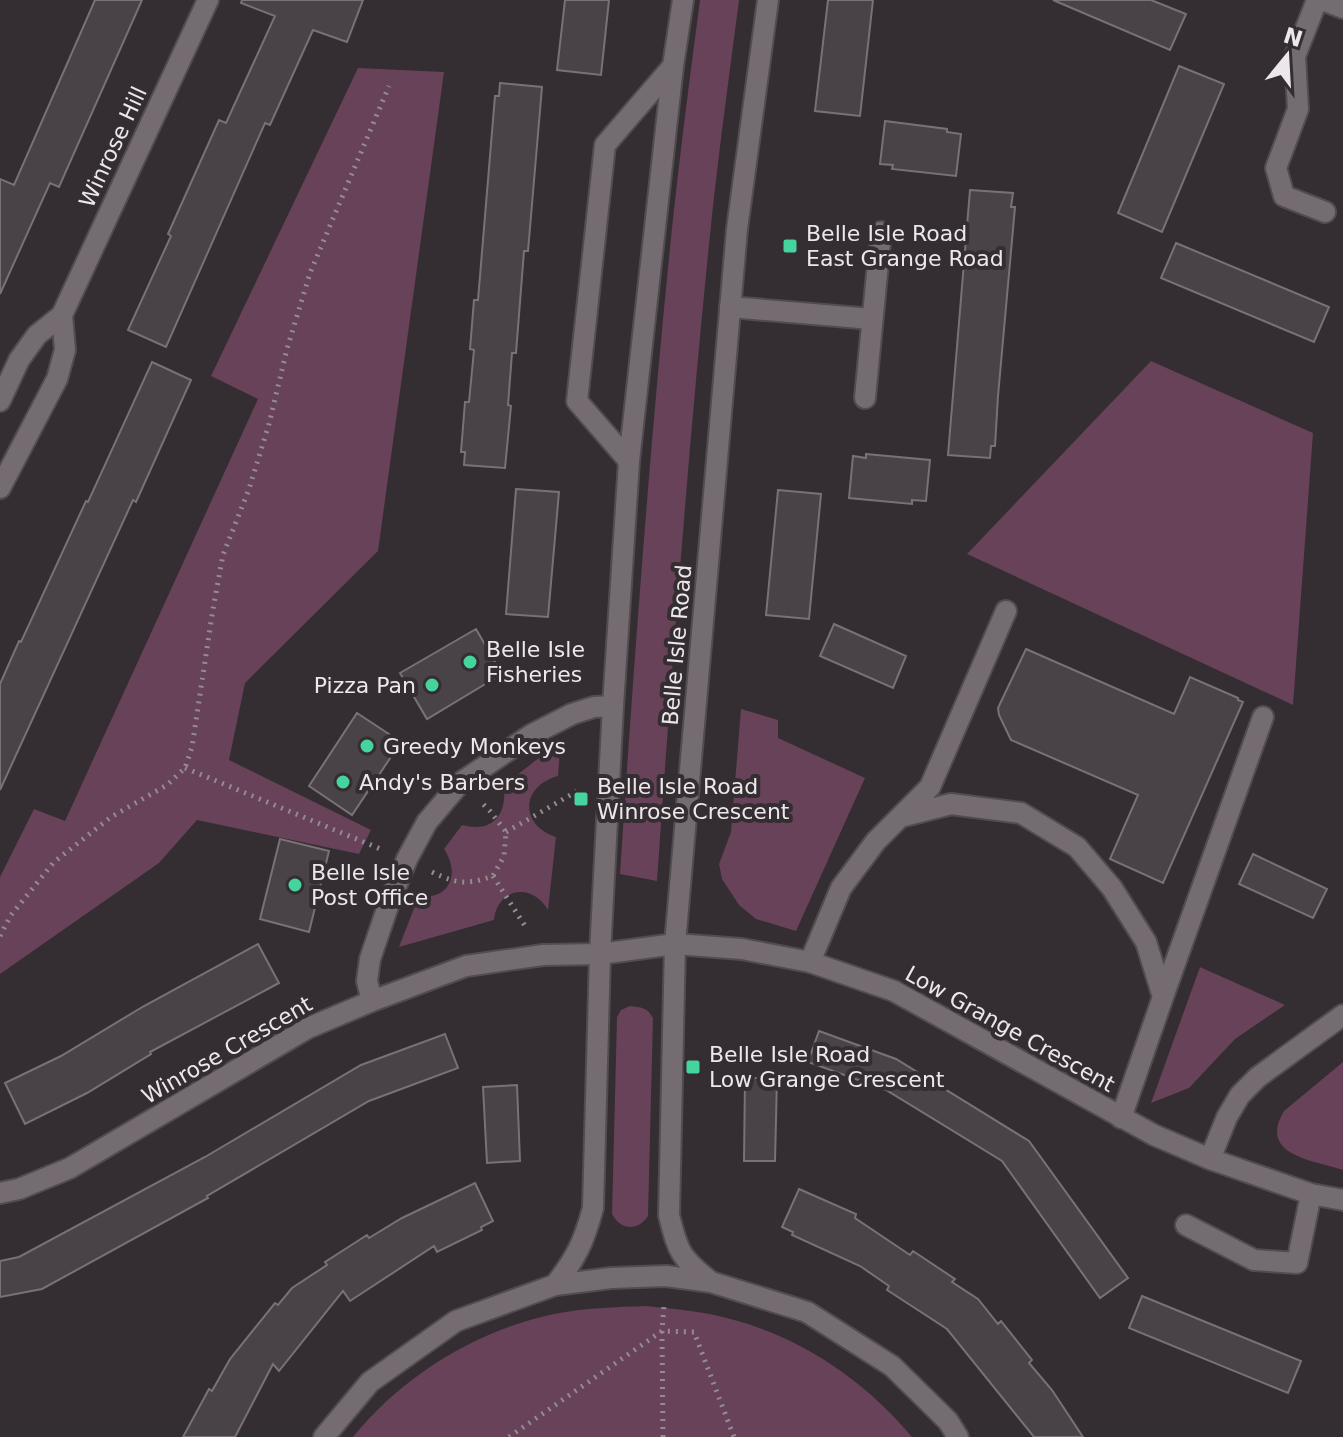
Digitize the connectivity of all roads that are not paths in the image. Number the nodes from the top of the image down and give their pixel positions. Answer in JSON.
{"nodes":[{"id":1,"x":208,"y":0,"type":"edge"},
{"id":2,"x":683,"y":0,"type":"edge"},
{"id":3,"x":768,"y":0,"type":"edge"},
{"id":4,"x":1319,"y":0,"type":"edge"},
{"id":5,"x":1343,"y":8,"type":"edge"},
{"id":6,"x":673,"y":66,"type":"junction"},
{"id":7,"x":1325,"y":212,"type":"dead end"},
{"id":8,"x":881,"y":232,"type":"dead end"},
{"id":9,"x":730,"y":307,"type":"junction"},
{"id":10,"x":62,"y":315,"type":"junction"},
{"id":11,"x":872,"y":319,"type":"junction"},
{"id":12,"x":865,"y":398,"type":"dead end"},
{"id":13,"x":0,"y":401,"type":"edge"},
{"id":14,"x":629,"y":461,"type":"junction"},
{"id":15,"x":0,"y":488,"type":"edge"},
{"id":16,"x":1006,"y":611,"type":"dead end"},
{"id":17,"x":613,"y":706,"type":"junction"},
{"id":18,"x":1263,"y":717,"type":"dead end"},
{"id":19,"x":900,"y":817,"type":"junction"},
{"id":20,"x":675,"y":944,"type":"junction"},
{"id":21,"x":600,"y":954,"type":"junction"},
{"id":22,"x":810,"y":962,"type":"junction"},
{"id":23,"x":1163,"y":997,"type":"junction"},
{"id":24,"x":372,"y":1001,"type":"junction"},
{"id":25,"x":1343,"y":1015,"type":"edge"},
{"id":26,"x":1121,"y":1118,"type":"junction"},
{"id":27,"x":1210,"y":1159,"type":"junction"},
{"id":28,"x":0,"y":1193,"type":"edge"},
{"id":29,"x":1311,"y":1194,"type":"junction"},
{"id":30,"x":1343,"y":1200,"type":"edge"},
{"id":31,"x":1186,"y":1225,"type":"dead end"},
{"id":32,"x":711,"y":1282,"type":"junction"},
{"id":33,"x":555,"y":1285,"type":"junction"},
{"id":34,"x":324,"y":1437,"type":"edge"},
{"id":35,"x":958,"y":1437,"type":"edge"}],
"edges":[{"from":1,"to":10,"type":"street","name":"Winrose Hill"},
{"from":2,"to":6,"type":"street"},
{"from":3,"to":9,"type":"street","name":"Belle Isle Road"},
{"from":4,"to":5,"type":"street"},
{"from":4,"to":7,"type":"street"},
{"from":6,"to":14,"type":"street"},
{"from":6,"to":14,"type":"street"},
{"from":8,"to":11,"type":"street"},
{"from":9,"to":11,"type":"street"},
{"from":9,"to":20,"type":"street","name":"Belle Isle Road"},
{"from":10,"to":13,"type":"street","name":"Winrose Hill"},
{"from":10,"to":15,"type":"street","name":"Winrose Hill"},
{"from":11,"to":12,"type":"street"},
{"from":14,"to":17,"type":"street"},
{"from":16,"to":19,"type":"street"},
{"from":17,"to":21,"type":"street"},
{"from":17,"to":24,"type":"street"},
{"from":18,"to":23,"type":"street"},
{"from":19,"to":22,"type":"street"},
{"from":19,"to":23,"type":"street"},
{"from":20,"to":21,"type":"street","name":"Winrose Crescent"},
{"from":20,"to":22,"type":"street","name":"Low Grange Crescent"},
{"from":20,"to":32,"type":"street","name":"Belle Isle Road"},
{"from":21,"to":24,"type":"street","name":"Winrose Crescent"},
{"from":21,"to":33,"type":"street"},
{"from":22,"to":26,"type":"street","name":"Low Grange Crescent"},
{"from":23,"to":26,"type":"street"},
{"from":24,"to":28,"type":"street","name":"Winrose Crescent"},
{"from":25,"to":27,"type":"street"},
{"from":26,"to":27,"type":"street","name":"Low Grange Crescent"},
{"from":27,"to":29,"type":"street","name":"Low Grange Crescent"},
{"from":29,"to":30,"type":"street","name":"Low Grange Crescent"},
{"from":29,"to":31,"type":"street"},
{"from":32,"to":33,"type":"street"},
{"from":32,"to":35,"type":"street"},
{"from":33,"to":34,"type":"street"}]}
